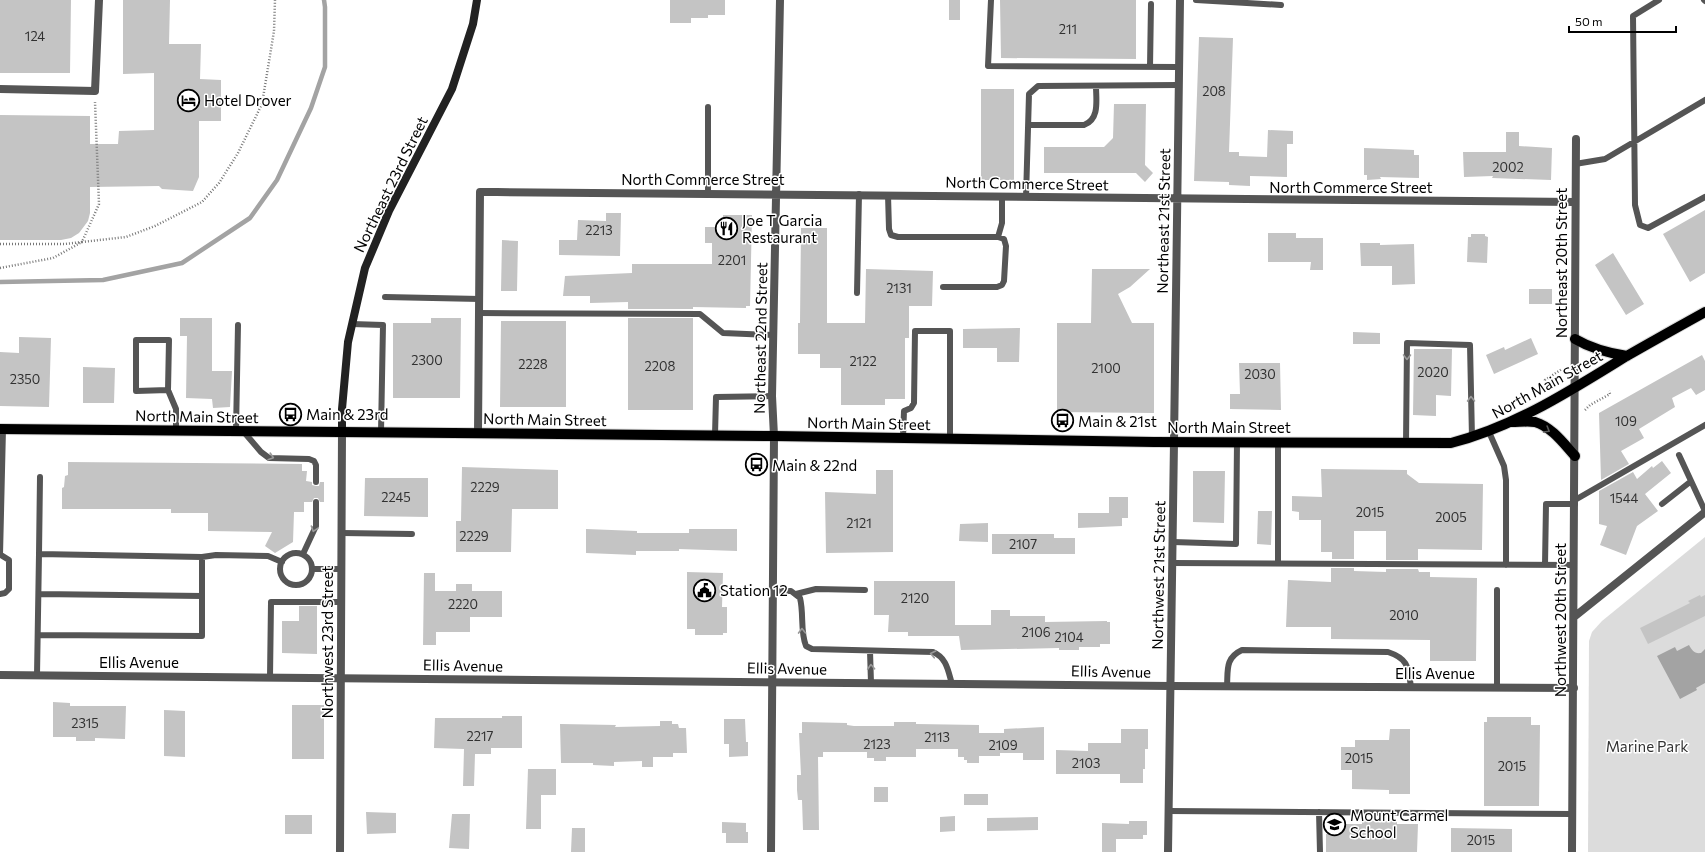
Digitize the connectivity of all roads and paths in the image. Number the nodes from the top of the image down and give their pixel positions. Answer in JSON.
{"nodes":[{"id":1,"x":99,"y":0,"type":"edge"},
{"id":2,"x":275,"y":0,"type":"edge"},
{"id":3,"x":477,"y":0,"type":"edge"},
{"id":4,"x":780,"y":0,"type":"edge"},
{"id":5,"x":991,"y":0,"type":"edge"},
{"id":6,"x":1180,"y":0,"type":"edge"},
{"id":7,"x":1196,"y":0,"type":"edge"},
{"id":8,"x":1659,"y":0,"type":"edge"},
{"id":9,"x":1151,"y":4,"type":"dead end"},
{"id":10,"x":1281,"y":5,"type":"dead end"},
{"id":11,"x":1150,"y":67,"type":"junction"},
{"id":12,"x":1179,"y":67,"type":"junction"},
{"id":13,"x":1178,"y":85,"type":"junction"},
{"id":14,"x":1096,"y":86,"type":"junction"},
{"id":15,"x":0,"y":89,"type":"edge"},
{"id":16,"x":95,"y":91,"type":"junction"},
{"id":17,"x":1705,"y":100,"type":"edge"},
{"id":18,"x":708,"y":107,"type":"dead end"},
{"id":19,"x":1028,"y":125,"type":"junction"},
{"id":20,"x":1576,"y":139,"type":"dead end"},
{"id":21,"x":1634,"y":142,"type":"junction"},
{"id":22,"x":1575,"y":164,"type":"junction"},
{"id":23,"x":708,"y":193,"type":"junction"},
{"id":24,"x":776,"y":193,"type":"junction"},
{"id":25,"x":859,"y":194,"type":"junction"},
{"id":26,"x":888,"y":195,"type":"junction"},
{"id":27,"x":1002,"y":196,"type":"junction"},
{"id":28,"x":1026,"y":197,"type":"junction"},
{"id":29,"x":1705,"y":197,"type":"edge"},
{"id":30,"x":1177,"y":199,"type":"junction"},
{"id":31,"x":1574,"y":202,"type":"junction"},
{"id":32,"x":998,"y":236,"type":"junction"},
{"id":33,"x":82,"y":242,"type":"junction"},
{"id":34,"x":0,"y":244,"type":"edge"},
{"id":35,"x":0,"y":268,"type":"edge"},
{"id":36,"x":943,"y":287,"type":"dead end"},
{"id":37,"x":857,"y":293,"type":"dead end"},
{"id":38,"x":384,"y":297,"type":"dead end"},
{"id":39,"x":480,"y":298,"type":"junction"},
{"id":40,"x":479,"y":312,"type":"junction"},
{"id":41,"x":1705,"y":312,"type":"edge"},
{"id":42,"x":352,"y":324,"type":"junction"},
{"id":43,"x":238,"y":325,"type":"dead end"},
{"id":44,"x":773,"y":335,"type":"junction"},
{"id":45,"x":1575,"y":339,"type":"junction"},
{"id":46,"x":1627,"y":356,"type":"junction"},
{"id":47,"x":1562,"y":369,"type":"dead end"},
{"id":48,"x":1546,"y":383,"type":"dead end"},
{"id":49,"x":1575,"y":388,"type":"junction"},
{"id":50,"x":168,"y":390,"type":"junction"},
{"id":51,"x":1609,"y":391,"type":"dead end"},
{"id":52,"x":772,"y":396,"type":"junction"},
{"id":53,"x":1585,"y":415,"type":"dead end"},
{"id":54,"x":1510,"y":422,"type":"junction"},
{"id":55,"x":1705,"y":425,"type":"edge"},
{"id":56,"x":2,"y":429,"type":"edge"},
{"id":57,"x":176,"y":430,"type":"junction"},
{"id":58,"x":240,"y":431,"type":"junction"},
{"id":59,"x":342,"y":432,"type":"junction"},
{"id":60,"x":381,"y":432,"type":"junction"},
{"id":61,"x":1489,"y":432,"type":"junction"},
{"id":62,"x":478,"y":433,"type":"junction"},
{"id":63,"x":715,"y":436,"type":"junction"},
{"id":64,"x":774,"y":436,"type":"junction"},
{"id":65,"x":903,"y":438,"type":"junction"},
{"id":66,"x":1472,"y":438,"type":"junction"},
{"id":67,"x":950,"y":439,"type":"junction"},
{"id":68,"x":1174,"y":442,"type":"junction"},
{"id":69,"x":1237,"y":442,"type":"junction"},
{"id":70,"x":1278,"y":442,"type":"junction"},
{"id":71,"x":1406,"y":443,"type":"junction"},
{"id":72,"x":1679,"y":455,"type":"dead end"},
{"id":73,"x":1575,"y":456,"type":"junction"},
{"id":74,"x":40,"y":477,"type":"dead end"},
{"id":75,"x":316,"y":482,"type":"dead end"},
{"id":76,"x":1690,"y":482,"type":"junction"},
{"id":77,"x":316,"y":502,"type":"dead end"},
{"id":78,"x":1575,"y":502,"type":"junction"},
{"id":79,"x":1662,"y":504,"type":"dead end"},
{"id":80,"x":1705,"y":512,"type":"edge"},
{"id":81,"x":342,"y":533,"type":"junction"},
{"id":82,"x":412,"y":534,"type":"dead end"},
{"id":83,"x":1173,"y":542,"type":"junction"},
{"id":84,"x":39,"y":554,"type":"junction"},
{"id":85,"x":303,"y":554,"type":"junction"},
{"id":86,"x":0,"y":555,"type":"edge"},
{"id":87,"x":202,"y":558,"type":"junction"},
{"id":88,"x":282,"y":562,"type":"junction"},
{"id":89,"x":1172,"y":563,"type":"junction"},
{"id":90,"x":1278,"y":563,"type":"junction"},
{"id":91,"x":1506,"y":565,"type":"junction"},
{"id":92,"x":1545,"y":565,"type":"junction"},
{"id":93,"x":1574,"y":565,"type":"junction"},
{"id":94,"x":312,"y":569,"type":"junction"},
{"id":95,"x":342,"y":569,"type":"junction"},
{"id":96,"x":865,"y":590,"type":"dead end"},
{"id":97,"x":1498,"y":590,"type":"dead end"},
{"id":98,"x":772,"y":591,"type":"junction"},
{"id":99,"x":0,"y":594,"type":"edge"},
{"id":100,"x":39,"y":594,"type":"junction"},
{"id":101,"x":796,"y":594,"type":"junction"},
{"id":102,"x":202,"y":596,"type":"junction"},
{"id":103,"x":341,"y":602,"type":"junction"},
{"id":104,"x":1574,"y":617,"type":"junction"},
{"id":105,"x":38,"y":635,"type":"junction"},
{"id":106,"x":870,"y":651,"type":"junction"},
{"id":107,"x":0,"y":675,"type":"edge"},
{"id":108,"x":37,"y":675,"type":"junction"},
{"id":109,"x":270,"y":677,"type":"junction"},
{"id":110,"x":341,"y":678,"type":"junction"},
{"id":111,"x":772,"y":682,"type":"junction"},
{"id":112,"x":871,"y":683,"type":"junction"},
{"id":113,"x":952,"y":684,"type":"junction"},
{"id":114,"x":1171,"y":686,"type":"junction"},
{"id":115,"x":1227,"y":686,"type":"junction"},
{"id":116,"x":1411,"y":687,"type":"junction"},
{"id":117,"x":1497,"y":687,"type":"junction"},
{"id":118,"x":1574,"y":688,"type":"junction"},
{"id":119,"x":1169,"y":811,"type":"junction"},
{"id":120,"x":1318,"y":812,"type":"junction"},
{"id":121,"x":1573,"y":814,"type":"junction"},
{"id":122,"x":340,"y":852,"type":"edge"},
{"id":123,"x":771,"y":852,"type":"edge"},
{"id":124,"x":1168,"y":852,"type":"edge"},
{"id":125,"x":1320,"y":852,"type":"edge"},
{"id":126,"x":1572,"y":852,"type":"edge"}],
"edges":[{"from":1,"to":16,"type":"street"},
{"from":2,"to":33,"type":"path"},
{"from":3,"to":42,"type":"main road","name":"Northeast 23rd Street"},
{"from":4,"to":24,"type":"street","name":"Northeast 22nd Street"},
{"from":5,"to":11,"type":"lane"},
{"from":6,"to":12,"type":"street","name":"Northeast 21st Street"},
{"from":7,"to":10,"type":"lane"},
{"from":8,"to":21,"type":"lane"},
{"from":9,"to":11,"type":"lane"},
{"from":11,"to":12,"type":"lane"},
{"from":12,"to":13,"type":"street","name":"Northeast 21st Street"},
{"from":13,"to":14,"type":"lane"},
{"from":13,"to":30,"type":"street","name":"Northeast 21st Street"},
{"from":14,"to":19,"type":"lane"},
{"from":14,"to":19,"type":"lane"},
{"from":15,"to":16,"type":"street"},
{"from":16,"to":33,"type":"path"},
{"from":17,"to":21,"type":"lane"},
{"from":18,"to":23,"type":"lane"},
{"from":19,"to":28,"type":"lane"},
{"from":20,"to":22,"type":"street","name":"Northeast 20th Street"},
{"from":21,"to":22,"type":"lane"},
{"from":21,"to":29,"type":"lane"},
{"from":22,"to":31,"type":"street","name":"Northeast 20th Street"},
{"from":23,"to":24,"type":"street","name":"North Commerce Street"},
{"from":23,"to":39,"type":"street","name":"North Commerce Street"},
{"from":24,"to":25,"type":"street","name":"North Commerce Street"},
{"from":24,"to":44,"type":"street","name":"Northeast 22nd Street"},
{"from":25,"to":26,"type":"street","name":"North Commerce Street"},
{"from":25,"to":37,"type":"lane"},
{"from":26,"to":27,"type":"street","name":"North Commerce Street"},
{"from":26,"to":32,"type":"lane"},
{"from":27,"to":28,"type":"street","name":"North Commerce Street"},
{"from":27,"to":32,"type":"lane"},
{"from":28,"to":30,"type":"street","name":"North Commerce Street"},
{"from":30,"to":31,"type":"street","name":"North Commerce Street"},
{"from":30,"to":68,"type":"street","name":"Northeast 21st Street"},
{"from":31,"to":45,"type":"street","name":"Northeast 20th Street"},
{"from":32,"to":36,"type":"lane"},
{"from":33,"to":34,"type":"path"},
{"from":33,"to":35,"type":"path"},
{"from":38,"to":39,"type":"lane"},
{"from":39,"to":40,"type":"street"},
{"from":40,"to":44,"type":"lane"},
{"from":40,"to":62,"type":"street"},
{"from":41,"to":46,"type":"main road","name":"North Main Street"},
{"from":42,"to":59,"type":"main road","name":"Northeast 23rd Street"},
{"from":42,"to":60,"type":"lane"},
{"from":43,"to":58,"type":"lane"},
{"from":44,"to":52,"type":"street","name":"Northeast 22nd Street"},
{"from":45,"to":46,"type":"main road"},
{"from":45,"to":49,"type":"street","name":"Northeast 20th Street"},
{"from":46,"to":49,"type":"main road","name":"North Main Street"},
{"from":47,"to":48,"type":"path"},
{"from":49,"to":54,"type":"main road","name":"North Main Street"},
{"from":49,"to":73,"type":"street","name":"Northwest 20th Street"},
{"from":50,"to":50,"type":"lane"},
{"from":50,"to":57,"type":"lane"},
{"from":51,"to":53,"type":"path"},
{"from":52,"to":63,"type":"lane"},
{"from":52,"to":64,"type":"street","name":"Northeast 22nd Street"},
{"from":54,"to":61,"type":"main road","name":"North Main Street"},
{"from":54,"to":73,"type":"main road","one_way":true},
{"from":55,"to":78,"type":"lane"},
{"from":56,"to":57,"type":"main road","name":"North Main Street"},
{"from":56,"to":86,"type":"lane"},
{"from":57,"to":58,"type":"main road","name":"North Main Street"},
{"from":58,"to":59,"type":"main road","name":"North Main Street"},
{"from":58,"to":75,"type":"lane","one_way":true},
{"from":59,"to":60,"type":"main road","name":"North Main Street"},
{"from":59,"to":81,"type":"street","name":"Northwest 23rd Street"},
{"from":60,"to":62,"type":"main road","name":"North Main Street"},
{"from":61,"to":66,"type":"main road","name":"North Main Street"},
{"from":61,"to":91,"type":"lane"},
{"from":62,"to":63,"type":"main road","name":"North Main Street"},
{"from":63,"to":64,"type":"main road","name":"North Main Street"},
{"from":64,"to":65,"type":"main road","name":"North Main Street"},
{"from":64,"to":98,"type":"street","name":"Northeast 22nd Street"},
{"from":65,"to":67,"type":"main road","name":"North Main Street"},
{"from":65,"to":67,"type":"lane"},
{"from":66,"to":71,"type":"main road","name":"North Main Street"},
{"from":66,"to":71,"type":"lane","one_way":true},
{"from":67,"to":68,"type":"main road","name":"North Main Street"},
{"from":68,"to":69,"type":"main road","name":"North Main Street"},
{"from":68,"to":83,"type":"street","name":"Northwest 21st Street"},
{"from":69,"to":70,"type":"main road","name":"North Main Street"},
{"from":69,"to":83,"type":"lane"},
{"from":70,"to":71,"type":"main road","name":"North Main Street"},
{"from":70,"to":90,"type":"lane"},
{"from":72,"to":76,"type":"lane"},
{"from":73,"to":78,"type":"street","name":"Northwest 20th Street"},
{"from":74,"to":84,"type":"lane"},
{"from":76,"to":79,"type":"lane"},
{"from":76,"to":80,"type":"lane"},
{"from":77,"to":85,"type":"lane","one_way":true},
{"from":78,"to":92,"type":"lane"},
{"from":78,"to":93,"type":"street","name":"Northwest 20th Street"},
{"from":80,"to":104,"type":"street"},
{"from":81,"to":82,"type":"lane"},
{"from":81,"to":95,"type":"street","name":"Northwest 23rd Street"},
{"from":83,"to":89,"type":"street","name":"Northwest 21st Street"},
{"from":84,"to":87,"type":"lane"},
{"from":84,"to":100,"type":"lane"},
{"from":85,"to":88,"type":"lane"},
{"from":85,"to":94,"type":"lane"},
{"from":86,"to":99,"type":"lane"},
{"from":87,"to":88,"type":"lane"},
{"from":87,"to":102,"type":"lane"},
{"from":88,"to":94,"type":"lane"},
{"from":89,"to":90,"type":"lane"},
{"from":89,"to":114,"type":"street","name":"Northwest 21st Street"},
{"from":90,"to":91,"type":"lane"},
{"from":91,"to":92,"type":"lane"},
{"from":92,"to":93,"type":"lane"},
{"from":93,"to":104,"type":"street","name":"Northwest 20th Street"},
{"from":94,"to":95,"type":"lane"},
{"from":95,"to":103,"type":"street","name":"Northwest 23rd Street"},
{"from":96,"to":101,"type":"lane"},
{"from":97,"to":117,"type":"lane"},
{"from":98,"to":101,"type":"lane"},
{"from":98,"to":111,"type":"street","name":"Northeast 22nd Street"},
{"from":100,"to":102,"type":"lane"},
{"from":100,"to":105,"type":"lane"},
{"from":106,"to":101,"type":"lane","one_way":true},
{"from":102,"to":105,"type":"lane"},
{"from":103,"to":109,"type":"lane"},
{"from":103,"to":110,"type":"street","name":"Northwest 23rd Street"},
{"from":104,"to":118,"type":"street","name":"Northwest 20th Street"},
{"from":105,"to":108,"type":"lane"},
{"from":112,"to":106,"type":"lane","one_way":true},
{"from":113,"to":106,"type":"lane","one_way":true},
{"from":107,"to":108,"type":"street","name":"Ellis Avenue"},
{"from":108,"to":109,"type":"street","name":"Ellis Avenue"},
{"from":109,"to":110,"type":"street","name":"Ellis Avenue"},
{"from":110,"to":111,"type":"street","name":"Ellis Avenue"},
{"from":110,"to":122,"type":"street","name":"Northwest 23rd Street"},
{"from":111,"to":112,"type":"street","name":"Ellis Avenue"},
{"from":111,"to":123,"type":"street","name":"Northeast 22nd Street"},
{"from":112,"to":113,"type":"street","name":"Ellis Avenue"},
{"from":113,"to":114,"type":"street","name":"Ellis Avenue"},
{"from":114,"to":115,"type":"street","name":"Ellis Avenue"},
{"from":114,"to":119,"type":"street","name":"Northwest 21st Street"},
{"from":115,"to":116,"type":"street","name":"Ellis Avenue"},
{"from":115,"to":116,"type":"lane"},
{"from":116,"to":117,"type":"street","name":"Ellis Avenue"},
{"from":117,"to":118,"type":"street","name":"Ellis Avenue"},
{"from":118,"to":121,"type":"street","name":"Northwest 20th Street"},
{"from":119,"to":120,"type":"lane"},
{"from":119,"to":124,"type":"street","name":"Northwest 21st Street"},
{"from":120,"to":121,"type":"lane"},
{"from":120,"to":125,"type":"lane"},
{"from":121,"to":126,"type":"street","name":"Northwest 20th Street"}]}
